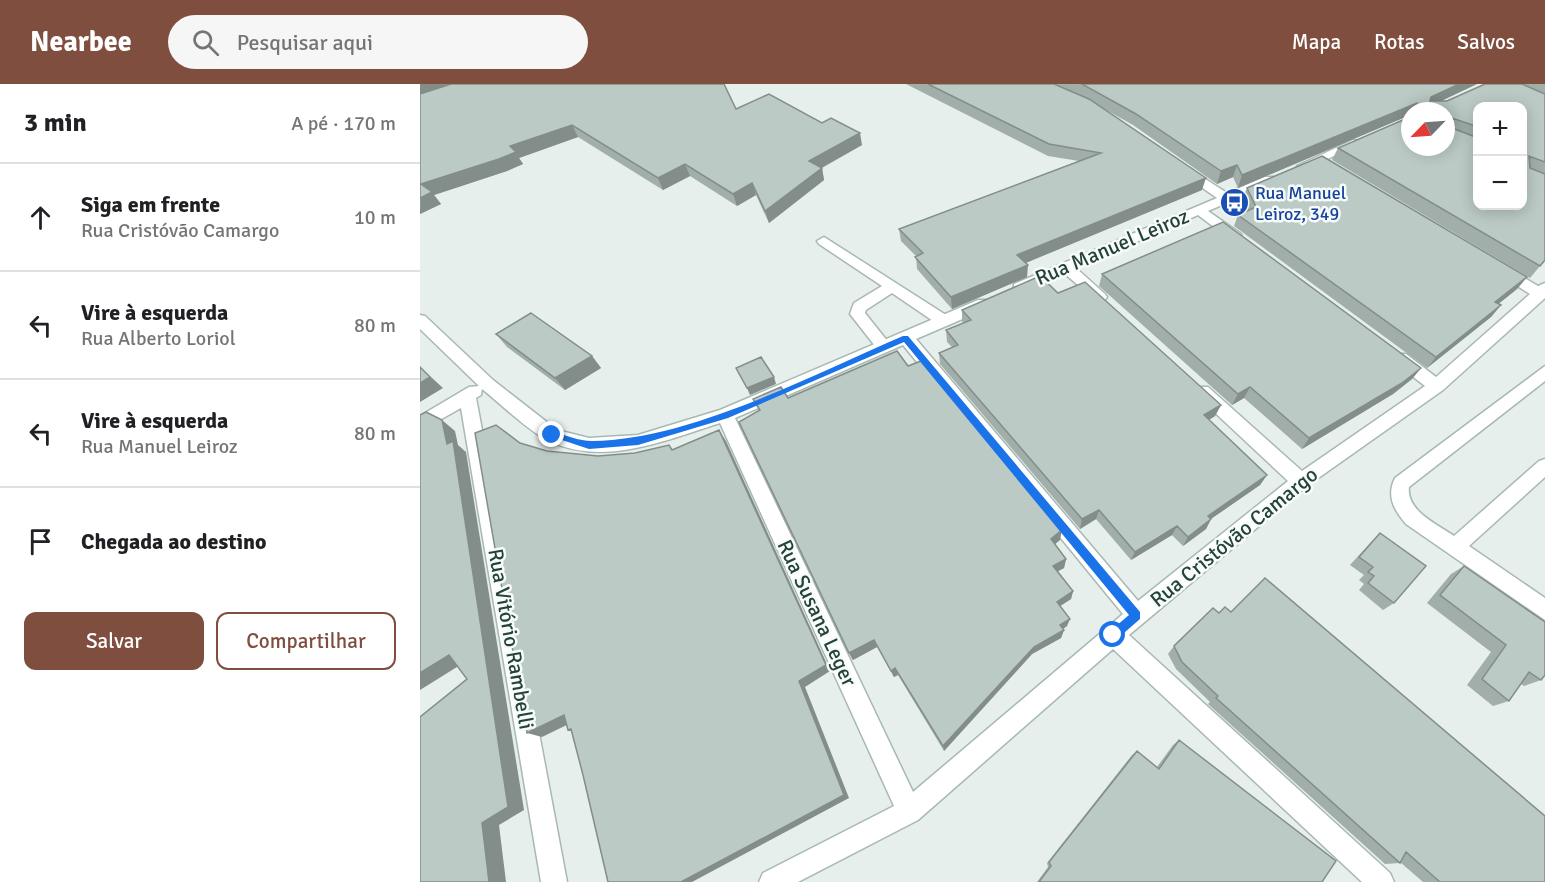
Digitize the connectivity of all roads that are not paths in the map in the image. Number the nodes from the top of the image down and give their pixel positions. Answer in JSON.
{"nodes":[{"id":1,"x":1369,"y":138,"type":"edge"},
{"id":2,"x":1178,"y":165,"type":"edge"},
{"id":3,"x":1226,"y":198,"type":"junction"},
{"id":4,"x":1198,"y":210,"type":"junction"},
{"id":5,"x":824,"y":241,"type":"dead end"},
{"id":6,"x":1245,"y":244,"type":"edge"},
{"id":7,"x":1490,"y":263,"type":"edge"},
{"id":8,"x":1065,"y":266,"type":"junction"},
{"id":9,"x":892,"y":286,"type":"junction"},
{"id":10,"x":1543,"y":291,"type":"edge"},
{"id":11,"x":1109,"y":306,"type":"edge"},
{"id":12,"x":420,"y":320,"type":"edge"},
{"id":13,"x":944,"y":321,"type":"junction"},
{"id":14,"x":906,"y":338,"type":"junction"},
{"id":15,"x":1384,"y":346,"type":"edge"},
{"id":16,"x":884,"y":348,"type":"junction"},
{"id":17,"x":1545,"y":372,"type":"edge"},
{"id":18,"x":1187,"y":378,"type":"edge"},
{"id":19,"x":487,"y":384,"type":"junction"},
{"id":20,"x":1437,"y":386,"type":"junction"},
{"id":21,"x":467,"y":396,"type":"junction"},
{"id":22,"x":725,"y":415,"type":"junction"},
{"id":23,"x":420,"y":424,"type":"edge"},
{"id":24,"x":1545,"y":466,"type":"edge"},
{"id":25,"x":1301,"y":481,"type":"junction"},
{"id":26,"x":1455,"y":547,"type":"junction"},
{"id":27,"x":1545,"y":610,"type":"edge"},
{"id":28,"x":1137,"y":615,"type":"junction"},
{"id":29,"x":1113,"y":635,"type":"junction"},
{"id":30,"x":909,"y":811,"type":"junction"},
{"id":31,"x":1379,"y":881,"type":"edge"},
{"id":32,"x":554,"y":882,"type":"edge"},
{"id":33,"x":772,"y":882,"type":"edge"}],
"edges":[{"from":1,"to":3,"type":"street","name":"Rua Manuel Leiroz"},
{"from":2,"to":3,"type":"street"},
{"from":3,"to":4,"type":"street","name":"Rua Manuel Leiroz"},
{"from":4,"to":6,"type":"street"},
{"from":4,"to":8,"type":"street","name":"Rua Manuel Leiroz"},
{"from":5,"to":9,"type":"street"},
{"from":7,"to":10,"type":"street"},
{"from":8,"to":11,"type":"street"},
{"from":8,"to":13,"type":"street","name":"Rua Manuel Leiroz"},
{"from":9,"to":13,"type":"street"},
{"from":9,"to":16,"type":"street"},
{"from":10,"to":20,"type":"street","name":"Rua Cristóvão Camargo"},
{"from":12,"to":19,"type":"street","name":"Rua Manuel Leiroz"},
{"from":13,"to":14,"type":"street","name":"Rua Manuel Leiroz"},
{"from":14,"to":16,"type":"street","name":"Rua Manuel Leiroz"},
{"from":14,"to":28,"type":"street"},
{"from":15,"to":20,"type":"street"},
{"from":16,"to":22,"type":"street","name":"Rua Manuel Leiroz"},
{"from":17,"to":26,"type":"street"},
{"from":18,"to":25,"type":"street"},
{"from":19,"to":21,"type":"street"},
{"from":19,"to":22,"type":"street","name":"Rua Manuel Leiroz"},
{"from":20,"to":25,"type":"street","name":"Rua Cristóvão Camargo"},
{"from":21,"to":23,"type":"street"},
{"from":21,"to":32,"type":"street","name":"Rua Vitório Rambelli"},
{"from":22,"to":30,"type":"street","name":"Rua Susana Leger"},
{"from":24,"to":26,"type":"street"},
{"from":25,"to":28,"type":"street","name":"Rua Cristóvão Camargo"},
{"from":26,"to":27,"type":"street"},
{"from":28,"to":29,"type":"street","name":"Rua Cristóvão Camargo"},
{"from":29,"to":30,"type":"street","name":"Rua Cristóvão Camargo"},
{"from":29,"to":31,"type":"street"},
{"from":30,"to":33,"type":"street","name":"Rua Cristóvão Camargo"}]}
